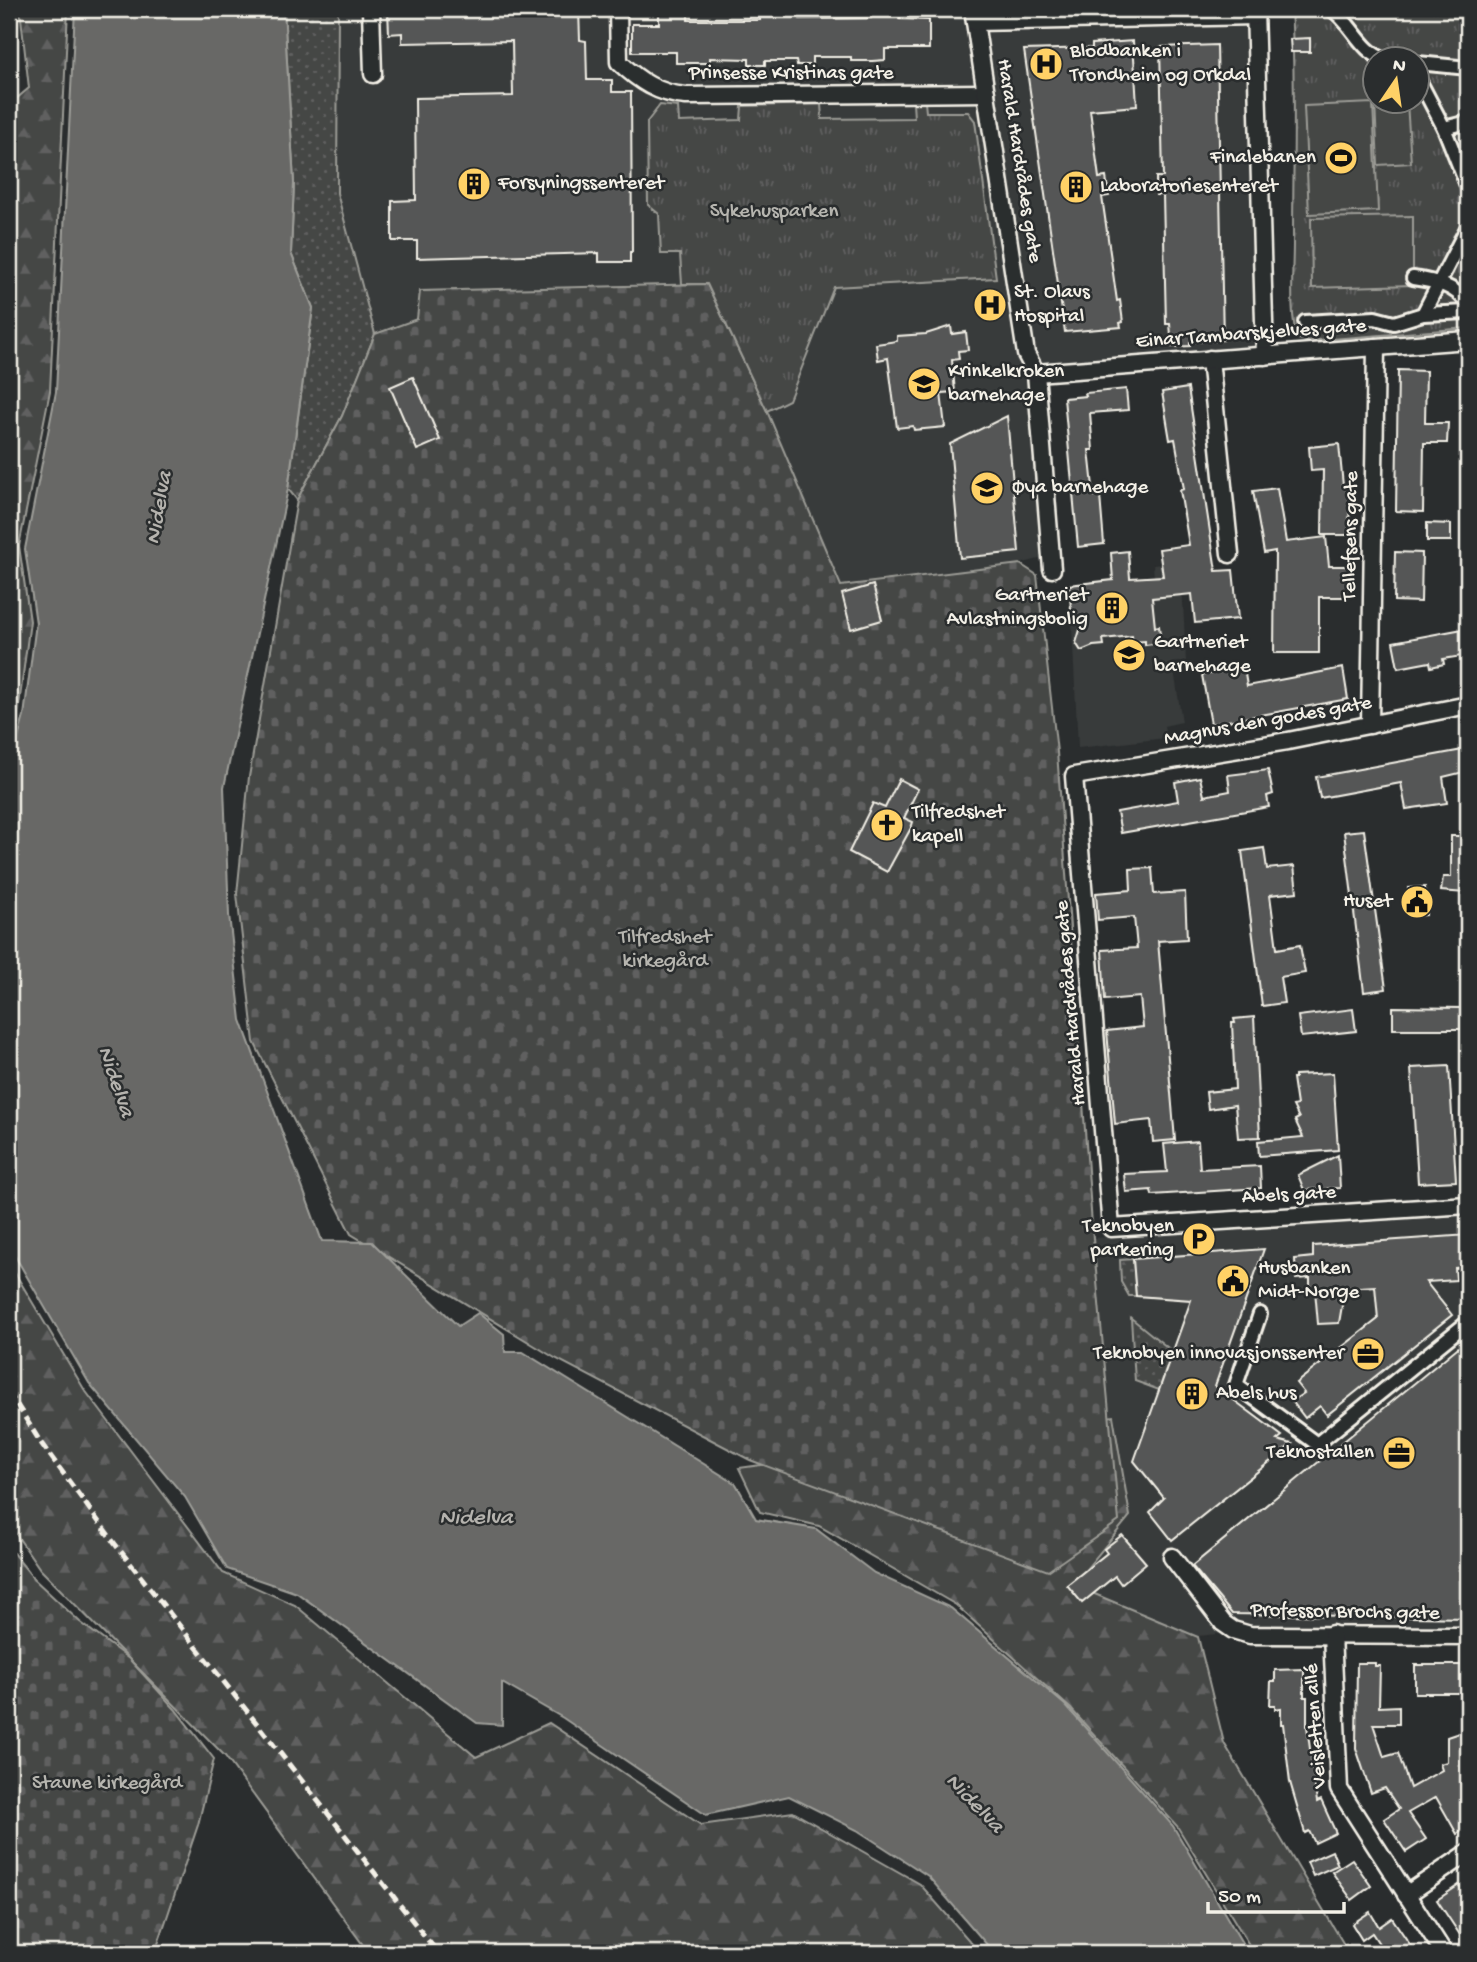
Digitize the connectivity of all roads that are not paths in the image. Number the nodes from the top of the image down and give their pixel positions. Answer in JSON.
{"nodes":[{"id":1,"x":371,"y":9,"type":"edge"},
{"id":2,"x":618,"y":9,"type":"edge"},
{"id":3,"x":1331,"y":9,"type":"edge"},
{"id":4,"x":1256,"y":13,"type":"edge"},
{"id":5,"x":974,"y":15,"type":"edge"},
{"id":6,"x":1363,"y":46,"type":"edge"},
{"id":7,"x":1432,"y":64,"type":"edge"},
{"id":8,"x":1468,"y":68,"type":"edge"},
{"id":9,"x":373,"y":75,"type":"dead end"},
{"id":10,"x":986,"y":93,"type":"junction"},
{"id":11,"x":1432,"y":105,"type":"edge"},
{"id":12,"x":1468,"y":122,"type":"edge"},
{"id":13,"x":1444,"y":128,"type":"junction"},
{"id":14,"x":1468,"y":188,"type":"edge"},
{"id":15,"x":1468,"y":226,"type":"edge"},
{"id":16,"x":1413,"y":278,"type":"dead end"},
{"id":17,"x":1438,"y":281,"type":"junction"},
{"id":18,"x":1468,"y":304,"type":"edge"},
{"id":19,"x":1468,"y":312,"type":"edge"},
{"id":20,"x":1423,"y":314,"type":"junction"},
{"id":21,"x":1305,"y":322,"type":"dead end"},
{"id":22,"x":1468,"y":340,"type":"edge"},
{"id":23,"x":1376,"y":347,"type":"junction"},
{"id":24,"x":1265,"y":356,"type":"junction"},
{"id":25,"x":1210,"y":359,"type":"junction"},
{"id":26,"x":1036,"y":373,"type":"junction"},
{"id":27,"x":1230,"y":554,"type":"dead end"},
{"id":28,"x":1052,"y":569,"type":"dead end"},
{"id":29,"x":1468,"y":705,"type":"edge"},
{"id":30,"x":1370,"y":725,"type":"junction"},
{"id":31,"x":1074,"y":776,"type":"joint"},
{"id":32,"x":1468,"y":1205,"type":"edge"},
{"id":33,"x":1111,"y":1228,"type":"joint"},
{"id":34,"x":1260,"y":1314,"type":"dead end"},
{"id":35,"x":1468,"y":1322,"type":"edge"},
{"id":36,"x":1172,"y":1557,"type":"dead end"},
{"id":37,"x":1332,"y":1634,"type":"junction"},
{"id":38,"x":1468,"y":1636,"type":"edge"},
{"id":39,"x":1468,"y":1853,"type":"edge"},
{"id":40,"x":1406,"y":1895,"type":"junction"},
{"id":41,"x":1444,"y":1953,"type":"edge"}],
"edges":[{"from":1,"to":9,"type":"street"},
{"from":2,"to":10,"type":"street","name":"Prinsesse Kristinas gate"},
{"from":3,"to":6,"type":"street"},
{"from":4,"to":5,"type":"street"},
{"from":4,"to":24,"type":"street"},
{"from":5,"to":10,"type":"street","name":"Harald Hardrådes gate"},
{"from":7,"to":8,"type":"street"},
{"from":10,"to":26,"type":"street","name":"Harald Hardrådes gate"},
{"from":11,"to":13,"type":"street"},
{"from":12,"to":13,"type":"street"},
{"from":13,"to":14,"type":"street"},
{"from":15,"to":17,"type":"street"},
{"from":16,"to":17,"type":"street"},
{"from":17,"to":18,"type":"street"},
{"from":17,"to":20,"type":"street"},
{"from":19,"to":20,"type":"street"},
{"from":20,"to":21,"type":"street"},
{"from":22,"to":23,"type":"street","name":"Einar Tambarskjelves gate"},
{"from":23,"to":24,"type":"street","name":"Einar Tambarskjelves gate"},
{"from":23,"to":30,"type":"street","name":"Tellefsens gate"},
{"from":24,"to":25,"type":"street","name":"Einar Tambarskjelves gate"},
{"from":25,"to":26,"type":"street","name":"Einar Tambarskjelves gate"},
{"from":25,"to":27,"type":"street"},
{"from":26,"to":28,"type":"street","name":"Harald Hardrådes gate"},
{"from":29,"to":30,"type":"street","name":"Magnus den godes gate"},
{"from":30,"to":31,"type":"street","name":"Magnus den godes gate"},
{"from":31,"to":33,"type":"street","name":"Harald Hardrådes gate"},
{"from":32,"to":33,"type":"street","name":"Abels gate"},
{"from":34,"to":35,"type":"street"},
{"from":36,"to":37,"type":"street","name":"Professor Brochs gate"},
{"from":37,"to":38,"type":"street","name":"Professor Brochs gate"},
{"from":37,"to":40,"type":"street","name":"Veisletten allé"},
{"from":39,"to":40,"type":"street"},
{"from":40,"to":41,"type":"street","name":"Veisletten allé"}]}
